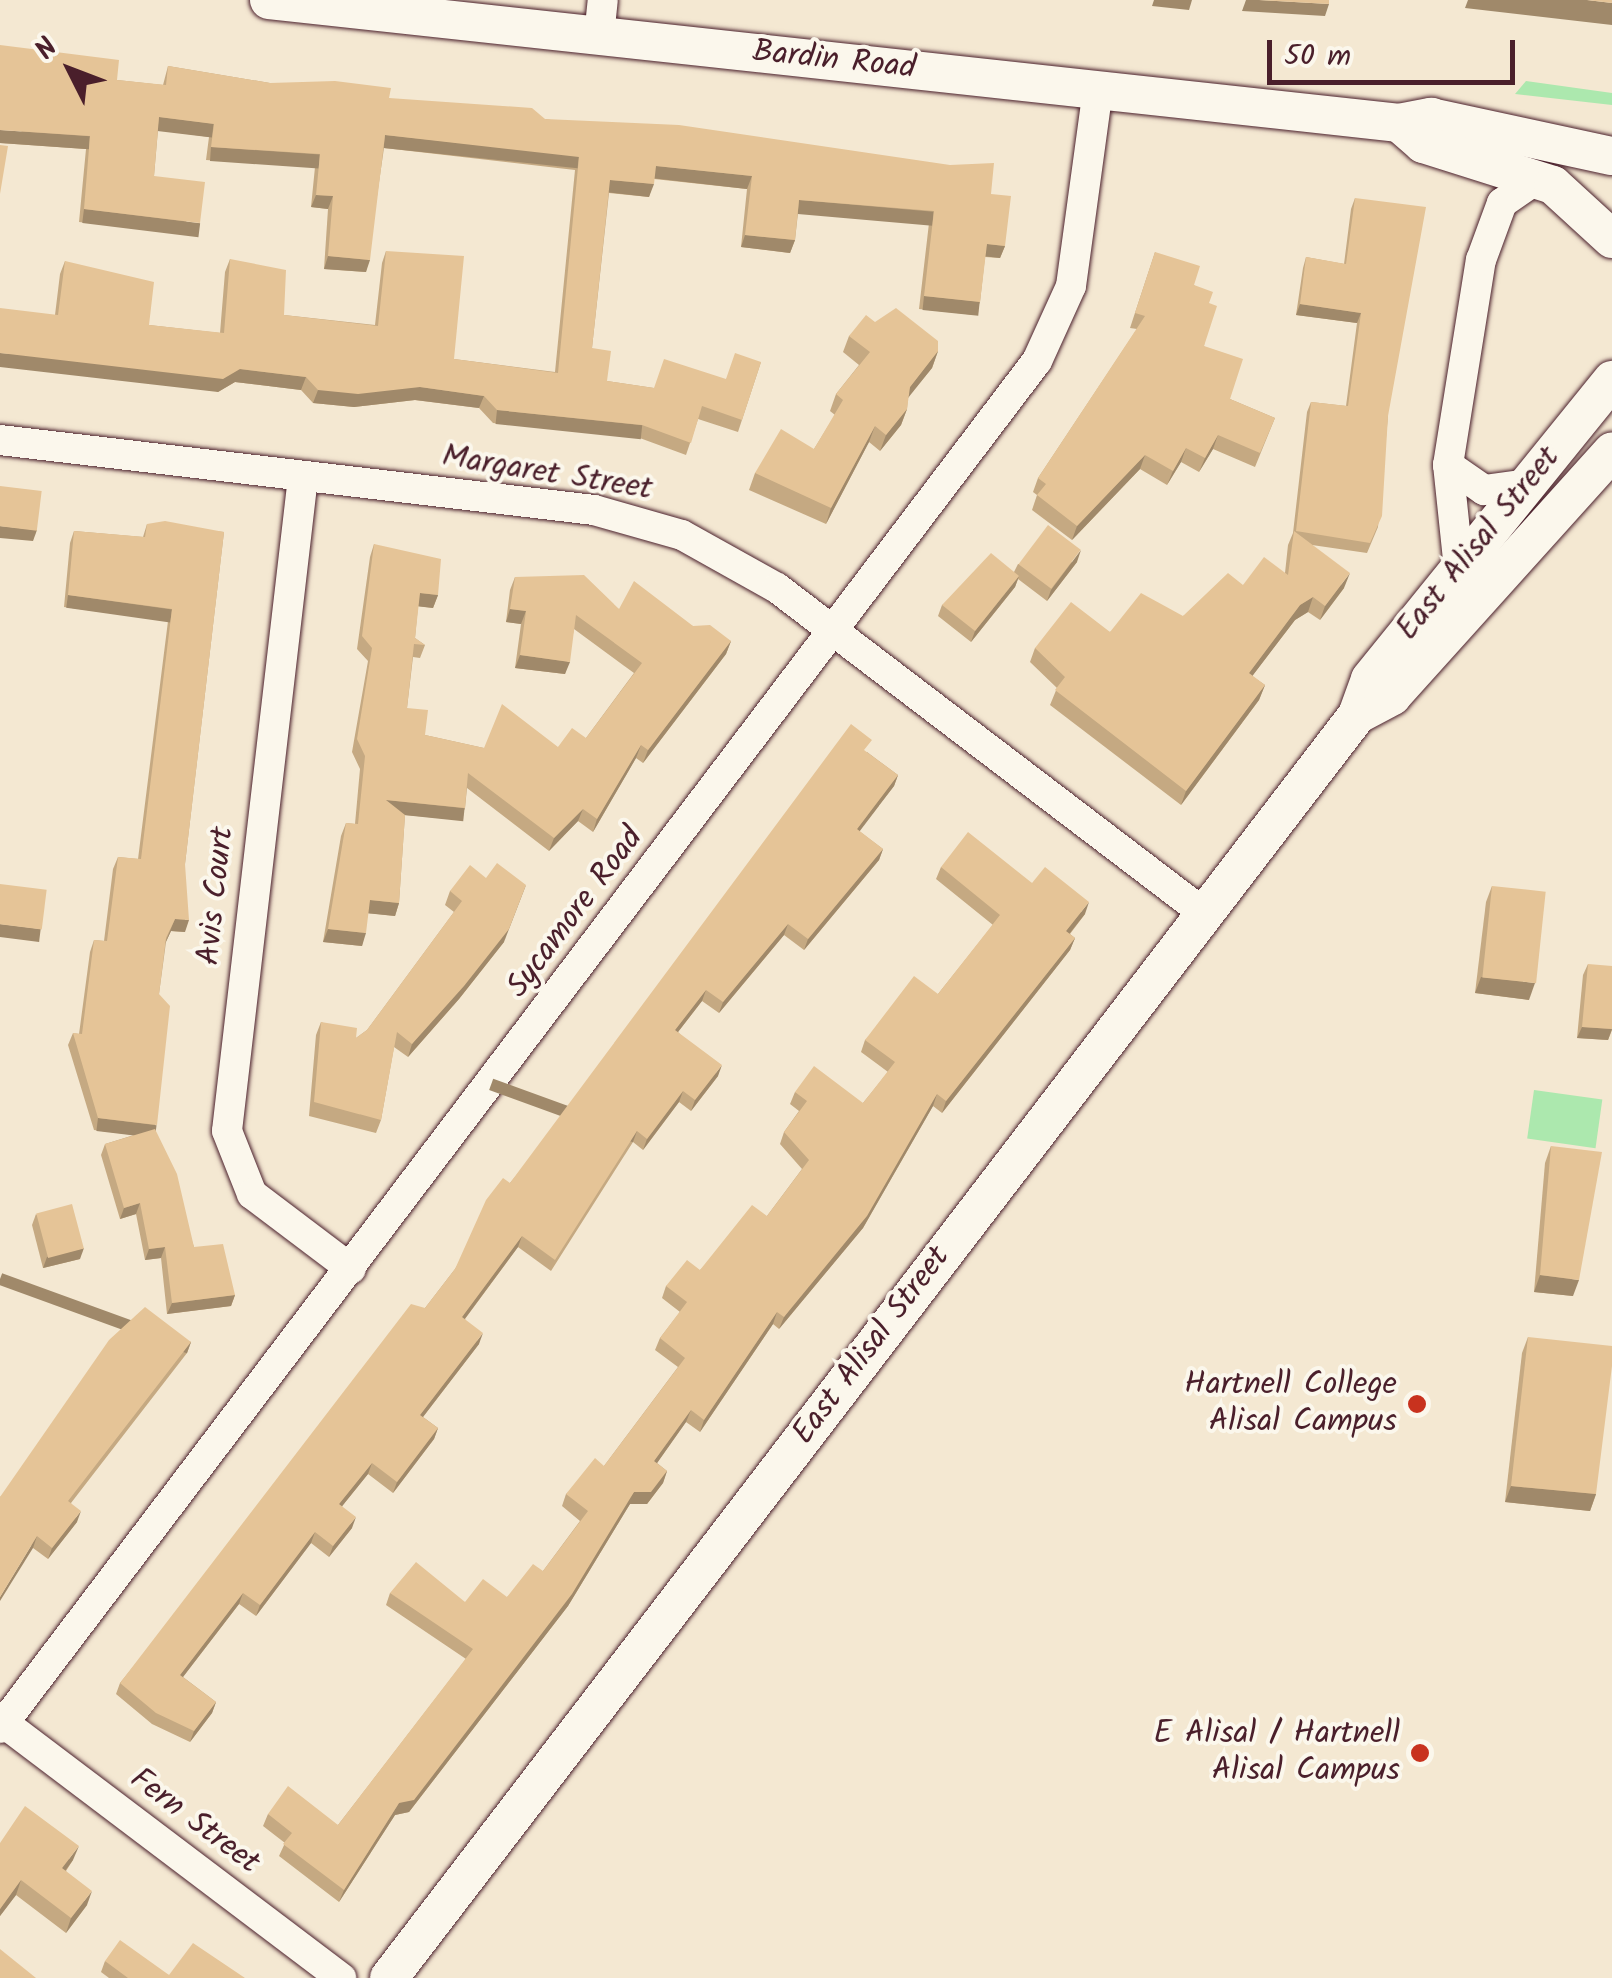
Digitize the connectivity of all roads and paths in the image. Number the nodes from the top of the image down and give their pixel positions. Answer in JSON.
{"nodes":[{"id":1,"x":269,"y":0,"type":"edge"},
{"id":2,"x":601,"y":18,"type":"edge"},
{"id":3,"x":1098,"y":90,"type":"junction"},
{"id":4,"x":1399,"y":123,"type":"junction"},
{"id":5,"x":1612,"y":156,"type":"edge"},
{"id":6,"x":1538,"y":178,"type":"junction"},
{"id":7,"x":1612,"y":239,"type":"edge"},
{"id":8,"x":1612,"y":380,"type":"edge"},
{"id":9,"x":0,"y":440,"type":"edge"},
{"id":10,"x":1612,"y":452,"type":"edge"},
{"id":11,"x":1448,"y":465,"type":"junction"},
{"id":12,"x":303,"y":477,"type":"junction"},
{"id":13,"x":1528,"y":484,"type":"junction"},
{"id":14,"x":1459,"y":569,"type":"junction"},
{"id":15,"x":834,"y":630,"type":"junction"},
{"id":16,"x":1357,"y":714,"type":"junction"},
{"id":17,"x":1201,"y":911,"type":"junction"},
{"id":18,"x":352,"y":1268,"type":"junction"},
{"id":19,"x":2,"y":1725,"type":"edge"},
{"id":20,"x":341,"y":1978,"type":"edge"},
{"id":21,"x":389,"y":1978,"type":"edge"}],
"edges":[{"from":1,"to":2,"type":"street","name":"Bardin Road"},
{"from":2,"to":3,"type":"street","name":"Bardin Road"},
{"from":3,"to":4,"type":"street","name":"Bardin Road"},
{"from":3,"to":15,"type":"street","name":"Sycamore Road"},
{"from":4,"to":5,"type":"street","name":"Bardin Road"},
{"from":4,"to":6,"type":"street","name":"Bardin Road"},
{"from":6,"to":7,"type":"street","name":"Bardin Road"},
{"from":6,"to":11,"type":"street"},
{"from":8,"to":13,"type":"street","name":"East Alisal Street"},
{"from":9,"to":12,"type":"street","name":"Margaret Street"},
{"from":10,"to":16,"type":"street","name":"East Alisal Street"},
{"from":11,"to":13,"type":"street"},
{"from":11,"to":14,"type":"street"},
{"from":12,"to":15,"type":"street","name":"Margaret Street"},
{"from":12,"to":18,"type":"street","name":"Avis Court"},
{"from":13,"to":14,"type":"street","name":"East Alisal Street"},
{"from":14,"to":16,"type":"street","name":"East Alisal Street"},
{"from":15,"to":17,"type":"street","name":"Margaret Street"},
{"from":15,"to":18,"type":"street","name":"Sycamore Road"},
{"from":16,"to":17,"type":"street","name":"East Alisal Street"},
{"from":17,"to":21,"type":"street","name":"East Alisal Street"},
{"from":18,"to":19,"type":"street","name":"Sycamore Road"},
{"from":19,"to":20,"type":"street","name":"Fern Street"}]}
